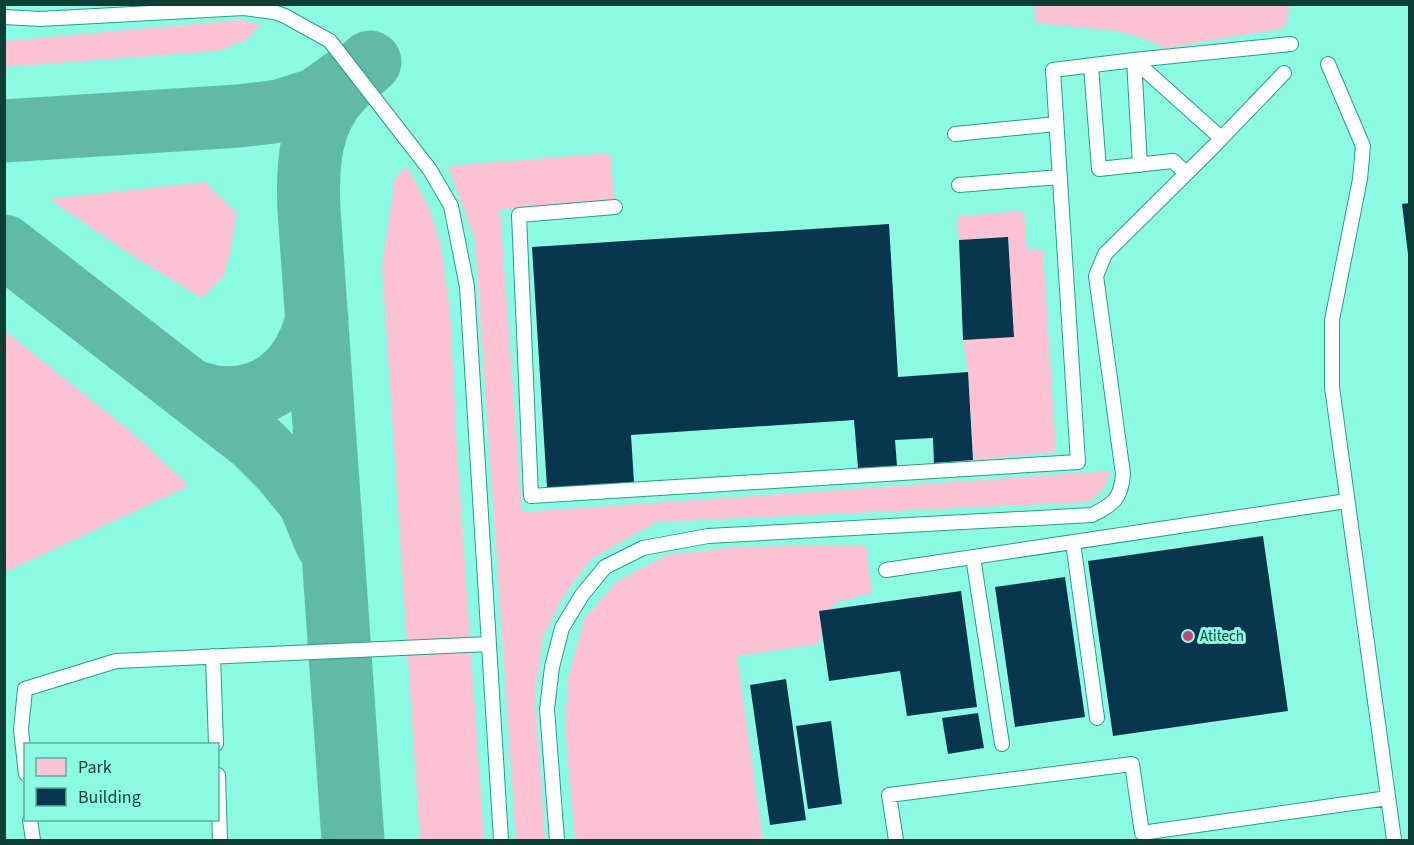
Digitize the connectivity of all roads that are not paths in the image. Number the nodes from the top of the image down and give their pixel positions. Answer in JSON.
{"nodes":[{"id":1,"x":4,"y":17,"type":"edge"},
{"id":2,"x":1291,"y":44,"type":"dead end"},
{"id":3,"x":1134,"y":60,"type":"junction"},
{"id":4,"x":1328,"y":64,"type":"dead end"},
{"id":5,"x":1091,"y":66,"type":"junction"},
{"id":6,"x":1284,"y":73,"type":"dead end"},
{"id":7,"x":1056,"y":124,"type":"junction"},
{"id":8,"x":955,"y":134,"type":"dead end"},
{"id":9,"x":1221,"y":138,"type":"junction"},
{"id":10,"x":1140,"y":165,"type":"junction"},
{"id":11,"x":1186,"y":173,"type":"junction"},
{"id":12,"x":1060,"y":177,"type":"junction"},
{"id":13,"x":959,"y":185,"type":"dead end"},
{"id":14,"x":615,"y":207,"type":"dead end"},
{"id":15,"x":1347,"y":501,"type":"junction"},
{"id":16,"x":1073,"y":542,"type":"junction"},
{"id":17,"x":973,"y":557,"type":"junction"},
{"id":18,"x":886,"y":570,"type":"dead end"},
{"id":19,"x":489,"y":644,"type":"junction"},
{"id":20,"x":213,"y":656,"type":"junction"},
{"id":21,"x":1097,"y":718,"type":"dead end"},
{"id":22,"x":216,"y":743,"type":"edge"},
{"id":23,"x":1002,"y":744,"type":"dead end"},
{"id":24,"x":24,"y":756,"type":"edge"},
{"id":25,"x":1388,"y":798,"type":"junction"},
{"id":26,"x":219,"y":808,"type":"edge"},
{"id":27,"x":30,"y":821,"type":"edge"},
{"id":28,"x":33,"y":840,"type":"edge"},
{"id":29,"x":220,"y":840,"type":"edge"},
{"id":30,"x":501,"y":840,"type":"edge"},
{"id":31,"x":557,"y":840,"type":"edge"},
{"id":32,"x":896,"y":840,"type":"edge"},
{"id":33,"x":1394,"y":840,"type":"edge"}],
"edges":[{"from":1,"to":19,"type":"lane"},
{"from":2,"to":3,"type":"lane"},
{"from":3,"to":5,"type":"lane"},
{"from":3,"to":9,"type":"lane"},
{"from":3,"to":10,"type":"lane"},
{"from":4,"to":15,"type":"lane"},
{"from":5,"to":7,"type":"lane"},
{"from":5,"to":10,"type":"lane"},
{"from":6,"to":9,"type":"lane"},
{"from":7,"to":8,"type":"lane"},
{"from":7,"to":12,"type":"lane"},
{"from":9,"to":11,"type":"lane"},
{"from":10,"to":11,"type":"lane"},
{"from":11,"to":31,"type":"lane"},
{"from":12,"to":13,"type":"lane"},
{"from":12,"to":14,"type":"lane"},
{"from":15,"to":16,"type":"lane"},
{"from":15,"to":25,"type":"lane"},
{"from":16,"to":17,"type":"lane"},
{"from":16,"to":21,"type":"lane"},
{"from":17,"to":18,"type":"lane"},
{"from":17,"to":23,"type":"lane"},
{"from":19,"to":20,"type":"lane"},
{"from":19,"to":30,"type":"lane"},
{"from":20,"to":22,"type":"lane"},
{"from":20,"to":24,"type":"lane"},
{"from":25,"to":32,"type":"lane"},
{"from":25,"to":33,"type":"lane"},
{"from":26,"to":29,"type":"lane"},
{"from":27,"to":28,"type":"lane"}]}
